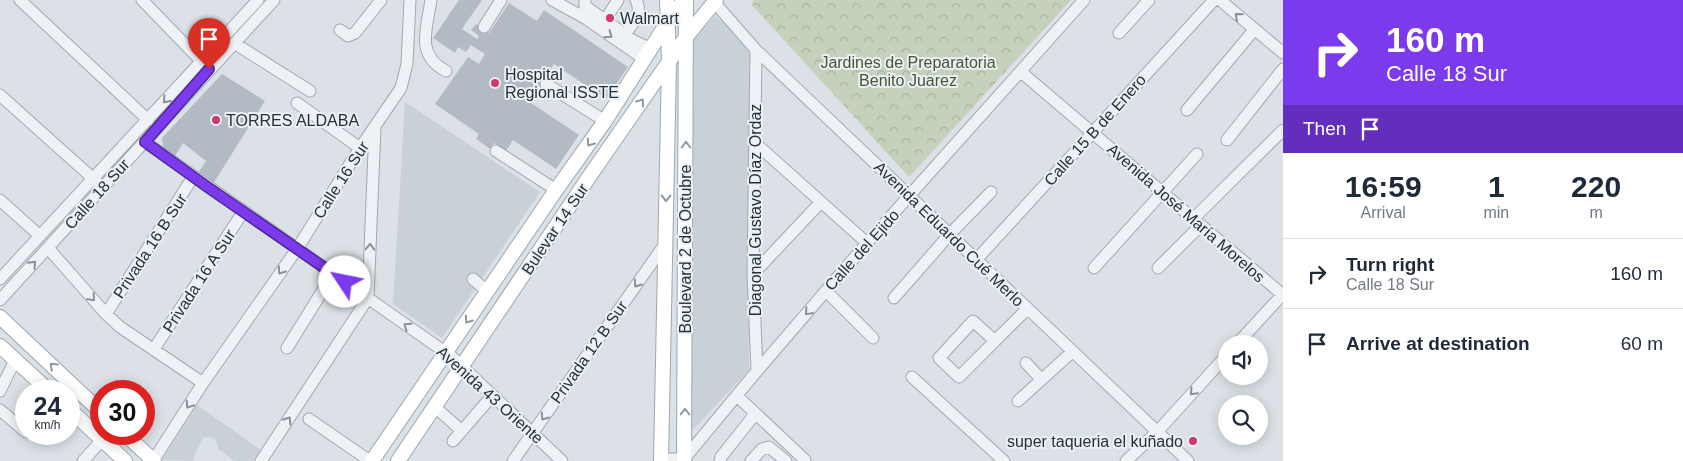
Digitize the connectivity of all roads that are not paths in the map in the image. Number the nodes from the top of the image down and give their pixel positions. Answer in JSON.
{"nodes":[{"id":1,"x":20,"y":0,"type":"edge"},
{"id":2,"x":258,"y":0,"type":"edge"},
{"id":3,"x":274,"y":0,"type":"edge"},
{"id":4,"x":381,"y":0,"type":"edge"},
{"id":5,"x":410,"y":0,"type":"edge"},
{"id":6,"x":432,"y":0,"type":"edge"},
{"id":7,"x":501,"y":0,"type":"edge"},
{"id":8,"x":552,"y":0,"type":"edge"},
{"id":9,"x":618,"y":0,"type":"edge"},
{"id":10,"x":636,"y":0,"type":"edge"},
{"id":11,"x":667,"y":0,"type":"edge"},
{"id":12,"x":685,"y":0,"type":"edge"},
{"id":13,"x":1084,"y":0,"type":"edge"},
{"id":14,"x":1149,"y":0,"type":"edge"},
{"id":15,"x":1214,"y":0,"type":"edge"},
{"id":16,"x":1220,"y":0,"type":"edge"},
{"id":17,"x":715,"y":1,"type":"edge"},
{"id":18,"x":148,"y":2,"type":"edge"},
{"id":19,"x":585,"y":3,"type":"edge"},
{"id":20,"x":251,"y":16,"type":"junction"},
{"id":21,"x":585,"y":18,"type":"junction"},
{"id":22,"x":605,"y":20,"type":"junction"},
{"id":23,"x":667,"y":23,"type":"junction"},
{"id":24,"x":484,"y":27,"type":"dead end"},
{"id":25,"x":340,"y":30,"type":"dead end"},
{"id":26,"x":1254,"y":30,"type":"junction"},
{"id":27,"x":1119,"y":33,"type":"dead end"},
{"id":28,"x":625,"y":34,"type":"junction"},
{"id":29,"x":686,"y":37,"type":"junction"},
{"id":30,"x":234,"y":42,"type":"junction"},
{"id":31,"x":756,"y":50,"type":"junction"},
{"id":32,"x":1283,"y":53,"type":"edge"},
{"id":33,"x":647,"y":54,"type":"junction"},
{"id":34,"x":669,"y":62,"type":"junction"},
{"id":35,"x":205,"y":65,"type":"junction"},
{"id":36,"x":1283,"y":69,"type":"edge"},
{"id":37,"x":446,"y":71,"type":"dead end"},
{"id":38,"x":1021,"y":72,"type":"junction"},
{"id":39,"x":546,"y":84,"type":"dead end"},
{"id":40,"x":310,"y":92,"type":"dead end"},
{"id":41,"x":0,"y":95,"type":"edge"},
{"id":42,"x":297,"y":103,"type":"dead end"},
{"id":43,"x":1187,"y":110,"type":"dead end"},
{"id":44,"x":148,"y":120,"type":"junction"},
{"id":45,"x":605,"y":121,"type":"junction"},
{"id":46,"x":375,"y":127,"type":"junction"},
{"id":47,"x":1283,"y":130,"type":"edge"},
{"id":48,"x":1093,"y":132,"type":"junction"},
{"id":49,"x":1226,"y":140,"type":"dead end"},
{"id":50,"x":145,"y":142,"type":"junction"},
{"id":51,"x":754,"y":142,"type":"junction"},
{"id":52,"x":360,"y":148,"type":"junction"},
{"id":53,"x":496,"y":151,"type":"dead end"},
{"id":54,"x":1197,"y":154,"type":"dead end"},
{"id":55,"x":194,"y":177,"type":"junction"},
{"id":56,"x":93,"y":178,"type":"junction"},
{"id":57,"x":103,"y":187,"type":"junction"},
{"id":58,"x":556,"y":190,"type":"junction"},
{"id":59,"x":991,"y":192,"type":"dead end"},
{"id":60,"x":1163,"y":192,"type":"junction"},
{"id":61,"x":910,"y":197,"type":"junction"},
{"id":62,"x":0,"y":200,"type":"edge"},
{"id":63,"x":821,"y":202,"type":"junction"},
{"id":64,"x":243,"y":212,"type":"junction"},
{"id":65,"x":1196,"y":222,"type":"junction"},
{"id":66,"x":950,"y":235,"type":"junction"},
{"id":67,"x":40,"y":236,"type":"junction"},
{"id":68,"x":867,"y":243,"type":"junction"},
{"id":69,"x":664,"y":244,"type":"junction"},
{"id":70,"x":48,"y":248,"type":"junction"},
{"id":71,"x":297,"y":249,"type":"junction"},
{"id":72,"x":976,"y":260,"type":"junction"},
{"id":73,"x":1094,"y":268,"type":"dead end"},
{"id":74,"x":1158,"y":268,"type":"dead end"},
{"id":75,"x":333,"y":274,"type":"junction"},
{"id":76,"x":753,"y":274,"type":"junction"},
{"id":77,"x":473,"y":278,"type":"dead end"},
{"id":78,"x":0,"y":279,"type":"edge"},
{"id":79,"x":487,"y":291,"type":"junction"},
{"id":80,"x":826,"y":291,"type":"junction"},
{"id":81,"x":1283,"y":295,"type":"edge"},
{"id":82,"x":368,"y":298,"type":"junction"},
{"id":83,"x":894,"y":298,"type":"dead end"},
{"id":84,"x":0,"y":300,"type":"edge"},
{"id":85,"x":1027,"y":309,"type":"junction"},
{"id":86,"x":106,"y":314,"type":"junction"},
{"id":87,"x":0,"y":317,"type":"edge"},
{"id":88,"x":1245,"y":335,"type":"edge"},
{"id":89,"x":873,"y":338,"type":"dead end"},
{"id":90,"x":995,"y":341,"type":"junction"},
{"id":91,"x":0,"y":346,"type":"edge"},
{"id":92,"x":287,"y":348,"type":"dead end"},
{"id":93,"x":154,"y":349,"type":"junction"},
{"id":94,"x":1072,"y":352,"type":"junction"},
{"id":95,"x":445,"y":353,"type":"junction"},
{"id":96,"x":15,"y":360,"type":"junction"},
{"id":97,"x":1026,"y":363,"type":"dead end"},
{"id":98,"x":1218,"y":365,"type":"edge"},
{"id":99,"x":462,"y":367,"type":"junction"},
{"id":100,"x":757,"y":371,"type":"junction"},
{"id":101,"x":912,"y":377,"type":"dead end"},
{"id":102,"x":1041,"y":379,"type":"junction"},
{"id":103,"x":37,"y":380,"type":"edge"},
{"id":104,"x":203,"y":383,"type":"junction"},
{"id":105,"x":0,"y":391,"type":"edge"},
{"id":106,"x":492,"y":396,"type":"junction"},
{"id":107,"x":737,"y":396,"type":"junction"},
{"id":108,"x":1018,"y":400,"type":"dead end"},
{"id":109,"x":90,"y":402,"type":"edge"},
{"id":110,"x":435,"y":407,"type":"junction"},
{"id":111,"x":0,"y":410,"type":"edge"},
{"id":112,"x":755,"y":414,"type":"junction"},
{"id":113,"x":80,"y":419,"type":"edge"},
{"id":114,"x":309,"y":419,"type":"dead end"},
{"id":115,"x":15,"y":423,"type":"edge"},
{"id":116,"x":90,"y":429,"type":"edge"},
{"id":117,"x":462,"y":431,"type":"junction"},
{"id":118,"x":1157,"y":432,"type":"junction"},
{"id":119,"x":532,"y":433,"type":"junction"},
{"id":120,"x":453,"y":441,"type":"dead end"},
{"id":121,"x":97,"y":445,"type":"edge"},
{"id":122,"x":107,"y":445,"type":"edge"},
{"id":123,"x":137,"y":445,"type":"edge"},
{"id":124,"x":662,"y":460,"type":"edge"},
{"id":125,"x":685,"y":460,"type":"edge"},
{"id":126,"x":805,"y":460,"type":"edge"},
{"id":127,"x":83,"y":461,"type":"edge"},
{"id":128,"x":125,"y":461,"type":"edge"},
{"id":129,"x":154,"y":461,"type":"edge"},
{"id":130,"x":261,"y":461,"type":"edge"},
{"id":131,"x":371,"y":461,"type":"edge"},
{"id":132,"x":398,"y":461,"type":"edge"},
{"id":133,"x":513,"y":461,"type":"edge"},
{"id":134,"x":562,"y":461,"type":"edge"},
{"id":135,"x":720,"y":461,"type":"edge"},
{"id":136,"x":751,"y":461,"type":"edge"},
{"id":137,"x":786,"y":461,"type":"edge"},
{"id":138,"x":1004,"y":461,"type":"edge"},
{"id":139,"x":1126,"y":461,"type":"edge"},
{"id":140,"x":1188,"y":461,"type":"edge"}],
"edges":[{"from":1,"to":44,"type":"street"},
{"from":2,"to":20,"type":"street","name":"Calle 18 Sur"},
{"from":3,"to":20,"type":"street","name":"Calle 18 Sur"},
{"from":4,"to":25,"type":"street"},
{"from":5,"to":46,"type":"street"},
{"from":6,"to":37,"type":"street"},
{"from":7,"to":24,"type":"street"},
{"from":8,"to":21,"type":"street"},
{"from":9,"to":22,"type":"street"},
{"from":10,"to":28,"type":"street"},
{"from":11,"to":23,"type":"main road","name":"Boulevard 2 de Octubre"},
{"from":12,"to":23,"type":"main road","name":"Bulevar 14 Sur"},
{"from":12,"to":29,"type":"main road","name":"Boulevard 2 de Octubre"},
{"from":13,"to":38,"type":"street","name":"Calle del Ejido"},
{"from":14,"to":27,"type":"street"},
{"from":15,"to":48,"type":"street","name":"Calle 15 B de Enero"},
{"from":26,"to":16,"type":"street","one_way":true},
{"from":17,"to":29,"type":"main road","name":"Bulevar 14 Sur"},
{"from":17,"to":31,"type":"street","name":"Avenida Eduardo Cué Merlo"},
{"from":18,"to":35,"type":"street"},
{"from":19,"to":21,"type":"street"},
{"from":19,"to":22,"type":"street"},
{"from":20,"to":30,"type":"street","name":"Calle 18 Sur"},
{"from":20,"to":35,"type":"street","name":"Calle 18 Sur"},
{"from":21,"to":33,"type":"street","one_way":true},
{"from":22,"to":28,"type":"street"},
{"from":23,"to":33,"type":"main road","name":"Bulevar 14 Sur"},
{"from":23,"to":34,"type":"main road","name":"Boulevard 2 de Octubre"},
{"from":26,"to":32,"type":"street"},
{"from":26,"to":43,"type":"street"},
{"from":28,"to":33,"type":"street"},
{"from":29,"to":34,"type":"main road","name":"Bulevar 14 Sur"},
{"from":125,"to":29,"type":"main road","name":"Boulevard 2 de Octubre","one_way":true},
{"from":30,"to":35,"type":"street","name":"Calle 18 Sur"},
{"from":30,"to":40,"type":"street"},
{"from":31,"to":51,"type":"street","name":"Diagonal Gustavo Díaz Ordaz"},
{"from":31,"to":61,"type":"street","name":"Avenida Eduardo Cué Merlo"},
{"from":33,"to":45,"type":"main road","name":"Bulevar 14 Sur"},
{"from":34,"to":69,"type":"main road","name":"Boulevard 2 de Octubre","one_way":true},
{"from":99,"to":34,"type":"main road","name":"Bulevar 14 Sur","one_way":true},
{"from":35,"to":44,"type":"street","name":"Calle 18 Sur","one_way":true},
{"from":35,"to":50,"type":"street","name":"Calle 18 Sur"},
{"from":36,"to":49,"type":"street"},
{"from":38,"to":48,"type":"street","name":"Avenida José María Morelos"},
{"from":38,"to":61,"type":"street","name":"Calle del Ejido"},
{"from":39,"to":45,"type":"street"},
{"from":41,"to":56,"type":"street"},
{"from":42,"to":52,"type":"street"},
{"from":44,"to":56,"type":"street","name":"Calle 18 Sur"},
{"from":45,"to":58,"type":"main road","name":"Bulevar 14 Sur","one_way":true},
{"from":46,"to":52,"type":"street","name":"Calle 16 Sur"},
{"from":82,"to":46,"type":"street","name":"Calle 16 Sur","one_way":true},
{"from":47,"to":65,"type":"street"},
{"from":48,"to":60,"type":"street","name":"Avenida José María Morelos"},
{"from":48,"to":72,"type":"street","name":"Calle 15 B de Enero"},
{"from":50,"to":55,"type":"street","name":"Avenida 43 Oriente"},
{"from":50,"to":57,"type":"street","name":"Calle 18 Sur"},
{"from":51,"to":63,"type":"street"},
{"from":51,"to":76,"type":"street","name":"Diagonal Gustavo Díaz Ordaz"},
{"from":52,"to":71,"type":"street","name":"Calle 16 Sur"},
{"from":53,"to":58,"type":"street"},
{"from":54,"to":60,"type":"street"},
{"from":55,"to":64,"type":"street","name":"Avenida 43 Oriente"},
{"from":55,"to":86,"type":"street","name":"Privada 16 B Sur"},
{"from":56,"to":57,"type":"street"},
{"from":56,"to":67,"type":"street","name":"Calle 18 Sur"},
{"from":57,"to":70,"type":"street","name":"Calle 18 Sur"},
{"from":58,"to":79,"type":"main road","name":"Bulevar 14 Sur"},
{"from":59,"to":66,"type":"street"},
{"from":60,"to":65,"type":"street","name":"Avenida José María Morelos"},
{"from":60,"to":73,"type":"street"},
{"from":61,"to":66,"type":"street","name":"Avenida Eduardo Cué Merlo"},
{"from":61,"to":68,"type":"street","name":"Calle del Ejido"},
{"from":62,"to":67,"type":"street"},
{"from":63,"to":68,"type":"street"},
{"from":63,"to":76,"type":"street"},
{"from":64,"to":71,"type":"street","name":"Avenida 43 Oriente"},
{"from":64,"to":93,"type":"street","name":"Privada 16 A Sur"},
{"from":65,"to":74,"type":"street"},
{"from":65,"to":81,"type":"street","name":"Avenida José María Morelos"},
{"from":66,"to":72,"type":"street","name":"Avenida Eduardo Cué Merlo"},
{"from":66,"to":83,"type":"street"},
{"from":67,"to":78,"type":"street","name":"Calle 18 Sur"},
{"from":68,"to":80,"type":"street","name":"Calle del Ejido"},
{"from":69,"to":119,"type":"street","name":"Privada 12 B Sur","one_way":true},
{"from":69,"to":124,"type":"main road","name":"Boulevard 2 de Octubre"},
{"from":84,"to":70,"type":"street","name":"Calle 18 Sur","one_way":true},
{"from":70,"to":86,"type":"street","one_way":true},
{"from":71,"to":75,"type":"street","name":"Avenida 43 Oriente"},
{"from":71,"to":104,"type":"street","name":"Calle 16 Sur","one_way":true},
{"from":72,"to":85,"type":"street","name":"Avenida Eduardo Cué Merlo"},
{"from":75,"to":82,"type":"street","name":"Avenida 43 Oriente"},
{"from":75,"to":92,"type":"street"},
{"from":76,"to":100,"type":"street","name":"Diagonal Gustavo Díaz Ordaz"},
{"from":77,"to":79,"type":"street"},
{"from":79,"to":95,"type":"main road","name":"Bulevar 14 Sur","one_way":true},
{"from":80,"to":89,"type":"street"},
{"from":80,"to":100,"type":"street","name":"Calle del Ejido","one_way":true},
{"from":81,"to":88,"type":"street"},
{"from":95,"to":82,"type":"street","name":"Avenida 43 Oriente","one_way":true},
{"from":130,"to":82,"type":"street","one_way":true},
{"from":85,"to":90,"type":"street"},
{"from":85,"to":94,"type":"street","name":"Avenida Eduardo Cué Merlo"},
{"from":86,"to":93,"type":"street"},
{"from":109,"to":87,"type":"main road","one_way":true},
{"from":90,"to":90,"type":"street"},
{"from":91,"to":96,"type":"main road"},
{"from":93,"to":104,"type":"street"},
{"from":94,"to":102,"type":"street"},
{"from":94,"to":118,"type":"street","name":"Avenida Eduardo Cué Merlo"},
{"from":95,"to":99,"type":"street","name":"Avenida 43 Oriente"},
{"from":95,"to":131,"type":"main road","name":"Bulevar 14 Sur"},
{"from":96,"to":103,"type":"main road"},
{"from":96,"to":105,"type":"street"},
{"from":97,"to":102,"type":"street"},
{"from":98,"to":118,"type":"street","one_way":true},
{"from":99,"to":106,"type":"street","name":"Avenida 43 Oriente"},
{"from":99,"to":110,"type":"main road","name":"Bulevar 14 Sur"},
{"from":100,"to":107,"type":"street","name":"Calle del Ejido"},
{"from":101,"to":138,"type":"street"},
{"from":102,"to":108,"type":"street"},
{"from":104,"to":129,"type":"street","name":"Calle 16 Sur","one_way":true},
{"from":106,"to":117,"type":"street"},
{"from":106,"to":119,"type":"street","name":"Avenida 43 Oriente"},
{"from":107,"to":112,"type":"street"},
{"from":107,"to":125,"type":"street","name":"Calle del Ejido"},
{"from":110,"to":117,"type":"street"},
{"from":110,"to":132,"type":"main road","name":"Bulevar 14 Sur"},
{"from":111,"to":115,"type":"street"},
{"from":112,"to":126,"type":"street"},
{"from":112,"to":135,"type":"street"},
{"from":113,"to":116,"type":"main road"},
{"from":114,"to":131,"type":"street"},
{"from":117,"to":120,"type":"street"},
{"from":118,"to":139,"type":"street"},
{"from":118,"to":140,"type":"street","name":"Avenida Eduardo Cué Merlo"},
{"from":119,"to":133,"type":"street","name":"Privada 12 B Sur"},
{"from":119,"to":134,"type":"street","name":"Avenida 43 Oriente"},
{"from":121,"to":127,"type":"street"},
{"from":122,"to":128,"type":"main road"},
{"from":123,"to":129,"type":"main road"},
{"from":124,"to":125,"type":"street"},
{"from":136,"to":137,"type":"street"}]}
